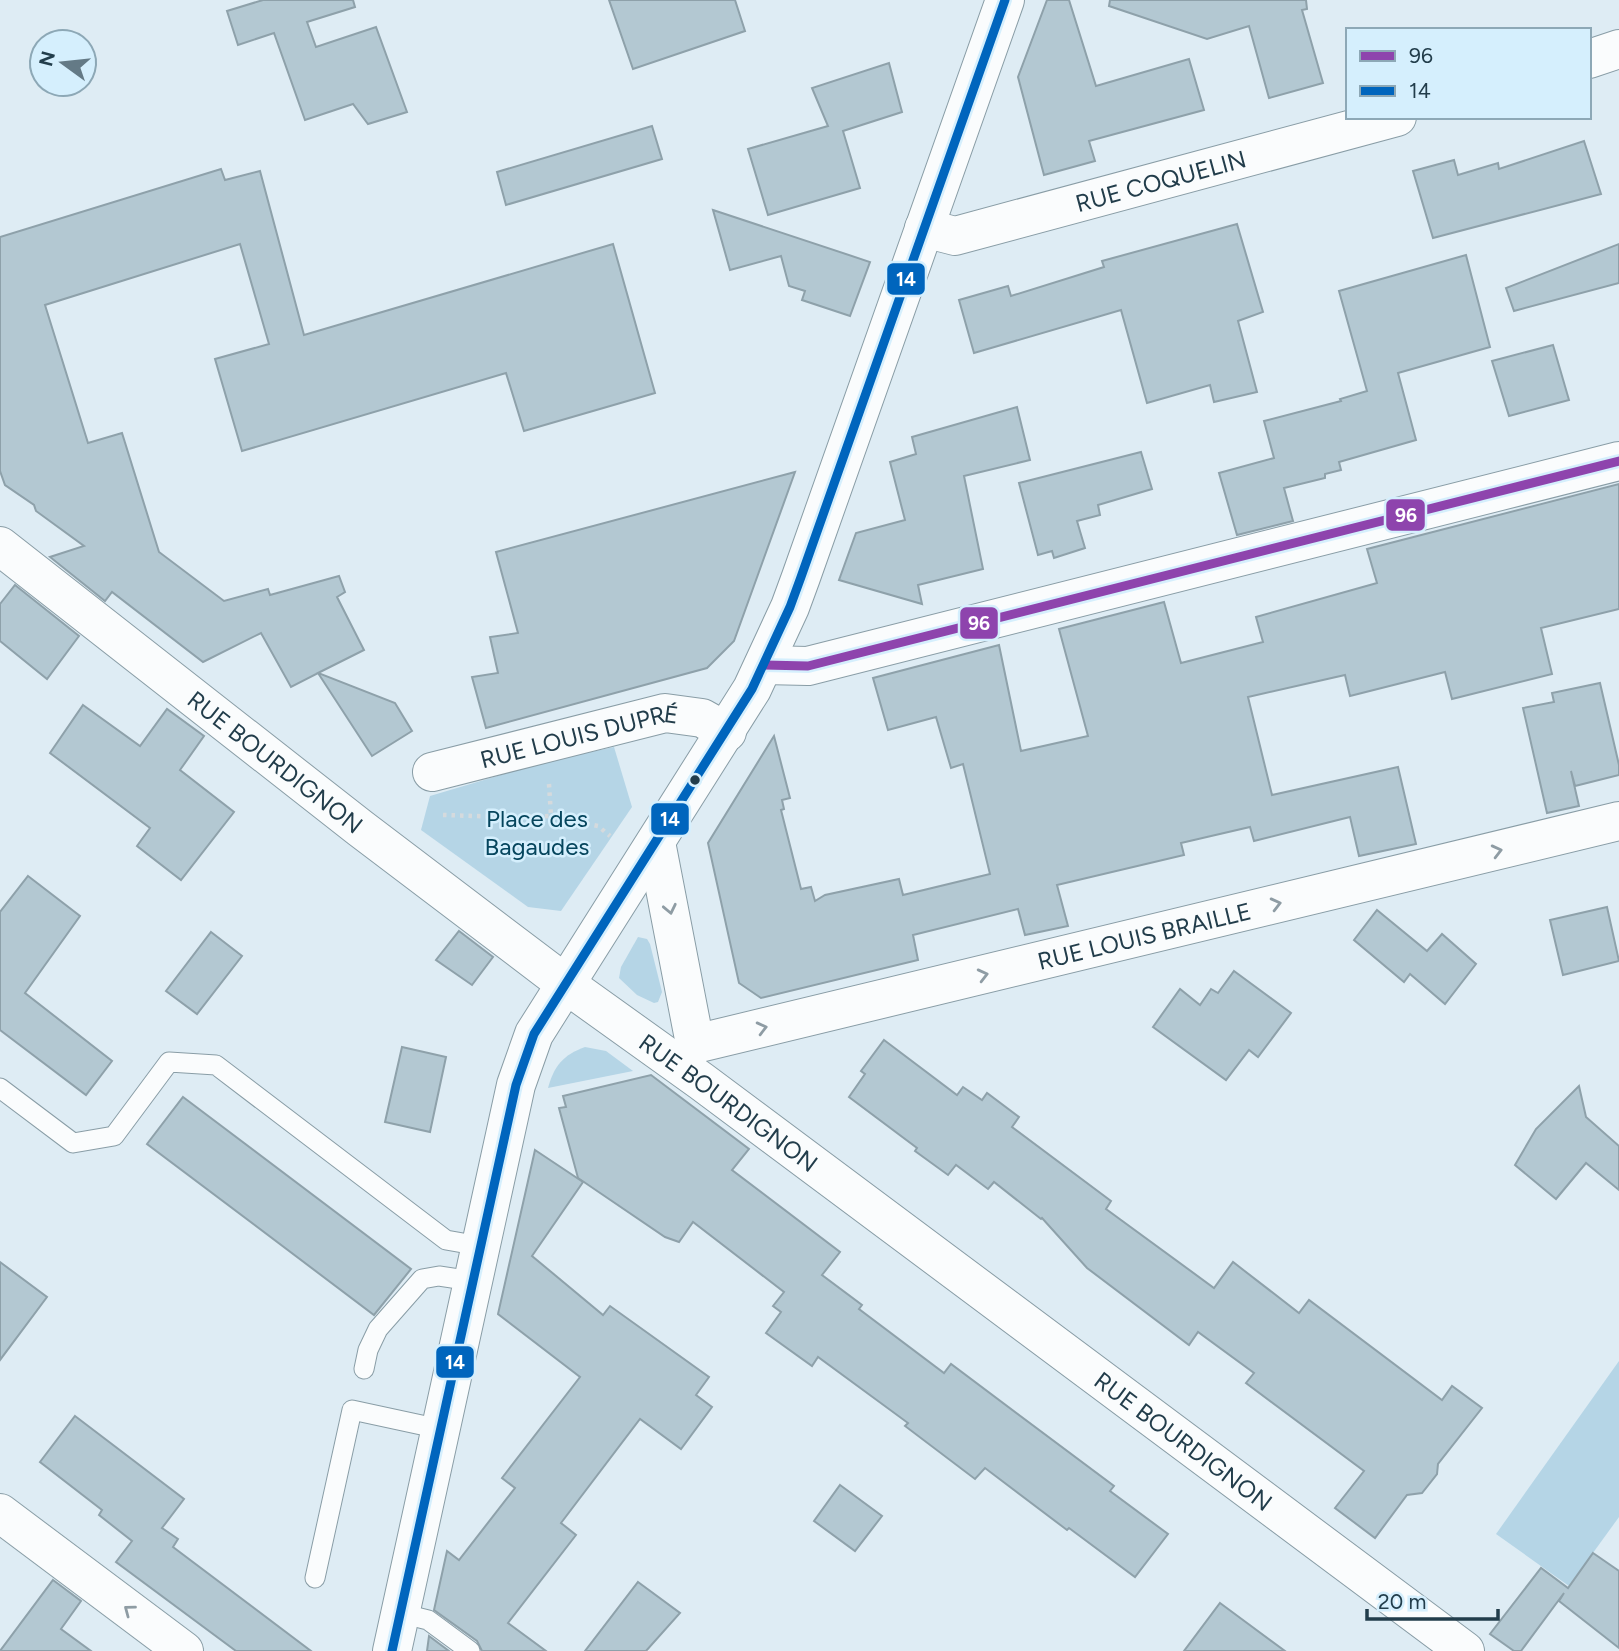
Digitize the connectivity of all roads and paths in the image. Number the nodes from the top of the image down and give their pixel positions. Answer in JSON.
{"nodes":[{"id":1,"x":1005,"y":0,"type":"edge"},
{"id":2,"x":1619,"y":49,"type":"edge"},
{"id":3,"x":1591,"y":58,"type":"edge"},
{"id":4,"x":1390,"y":119,"type":"edge"},
{"id":5,"x":924,"y":228,"type":"junction"},
{"id":6,"x":1619,"y":461,"type":"edge"},
{"id":7,"x":0,"y":546,"type":"edge"},
{"id":8,"x":764,"y":665,"type":"junction"},
{"id":9,"x":727,"y":732,"type":"junction"},
{"id":10,"x":545,"y":745,"type":"junction"},
{"id":11,"x":432,"y":772,"type":"dead end"},
{"id":12,"x":439,"y":814,"type":"dead end"},
{"id":13,"x":551,"y":816,"type":"junction"},
{"id":14,"x":1619,"y":821,"type":"edge"},
{"id":15,"x":656,"y":842,"type":"junction"},
{"id":16,"x":619,"y":844,"type":"dead end"},
{"id":17,"x":567,"y":985,"type":"junction"},
{"id":18,"x":688,"y":1054,"type":"junction"},
{"id":19,"x":0,"y":1088,"type":"edge"},
{"id":20,"x":476,"y":1264,"type":"junction"},
{"id":21,"x":364,"y":1369,"type":"dead end"},
{"id":22,"x":440,"y":1429,"type":"junction"},
{"id":23,"x":0,"y":1513,"type":"edge"},
{"id":24,"x":315,"y":1578,"type":"dead end"},
{"id":25,"x":401,"y":1614,"type":"junction"},
{"id":26,"x":184,"y":1651,"type":"edge"},
{"id":27,"x":392,"y":1651,"type":"edge"},
{"id":28,"x":470,"y":1651,"type":"edge"},
{"id":29,"x":1465,"y":1651,"type":"edge"}],
"edges":[{"from":1,"to":5,"type":"street"},
{"from":2,"to":3,"type":"street"},
{"from":4,"to":5,"type":"street","name":"RUE COQUELIN"},
{"from":5,"to":8,"type":"street"},
{"from":6,"to":8,"type":"street"},
{"from":7,"to":17,"type":"street","name":"RUE BOURDIGNON"},
{"from":8,"to":9,"type":"street"},
{"from":9,"to":10,"type":"street","name":"RUE LOUIS DUPRÉ"},
{"from":9,"to":15,"type":"street"},
{"from":10,"to":11,"type":"street","name":"RUE LOUIS DUPRÉ"},
{"from":10,"to":13,"type":"path"},
{"from":12,"to":13,"type":"path"},
{"from":13,"to":16,"type":"path"},
{"from":18,"to":14,"type":"street","name":"RUE LOUIS BRAILLE","one_way":true},
{"from":15,"to":17,"type":"street"},
{"from":15,"to":18,"type":"street","name":"RUE BOURDIGNON","one_way":true},
{"from":17,"to":18,"type":"street","name":"RUE BOURDIGNON"},
{"from":17,"to":20,"type":"street"},
{"from":18,"to":29,"type":"street","name":"RUE BOURDIGNON"},
{"from":19,"to":20,"type":"lane"},
{"from":20,"to":21,"type":"lane"},
{"from":20,"to":22,"type":"street"},
{"from":22,"to":24,"type":"lane"},
{"from":22,"to":25,"type":"street"},
{"from":26,"to":23,"type":"street","one_way":true},
{"from":25,"to":27,"type":"street"},
{"from":25,"to":28,"type":"lane"}]}
